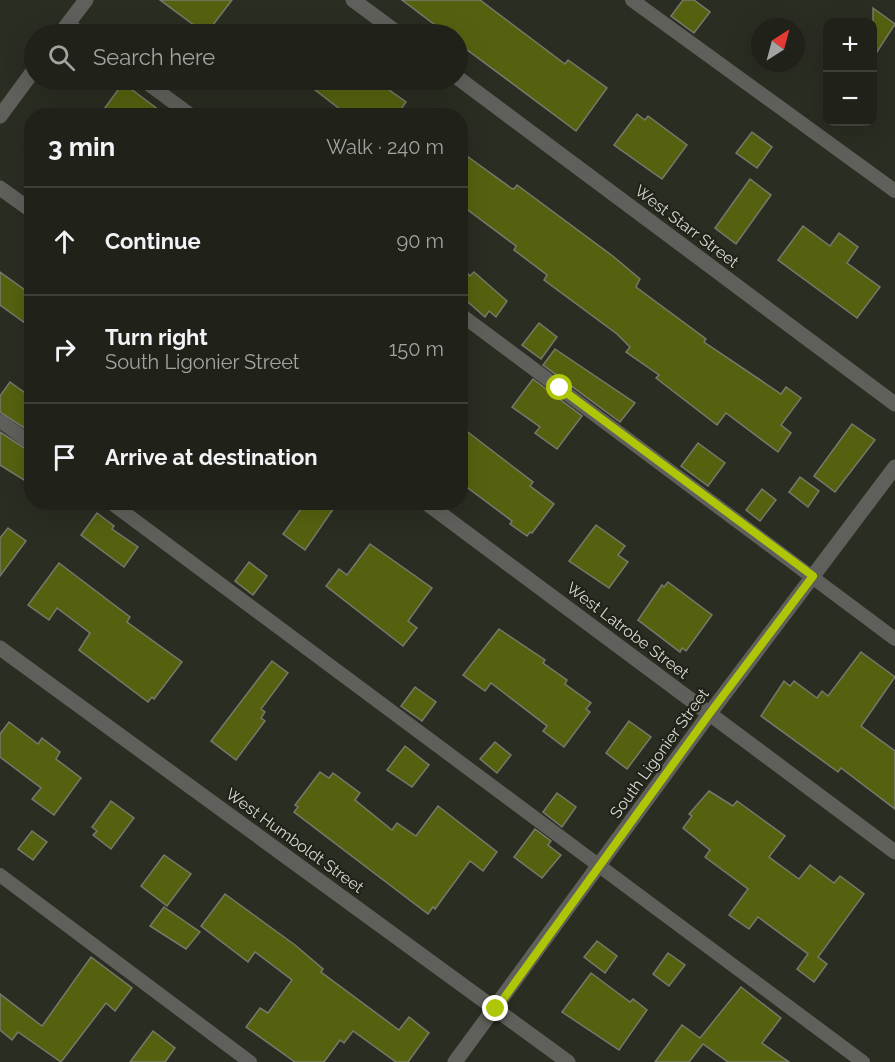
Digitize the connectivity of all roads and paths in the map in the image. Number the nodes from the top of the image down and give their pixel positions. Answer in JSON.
{"nodes":[{"id":1,"x":86,"y":0,"type":"edge"},
{"id":2,"x":352,"y":0,"type":"edge"},
{"id":3,"x":632,"y":0,"type":"edge"},
{"id":4,"x":68,"y":24,"type":"edge"},
{"id":5,"x":385,"y":24,"type":"edge"},
{"id":6,"x":24,"y":83,"type":"edge"},
{"id":7,"x":468,"y":85,"type":"edge"},
{"id":8,"x":157,"y":90,"type":"edge"},
{"id":9,"x":181,"y":108,"type":"edge"},
{"id":10,"x":0,"y":117,"type":"edge"},
{"id":11,"x":0,"y":188,"type":"edge"},
{"id":12,"x":895,"y":191,"type":"edge"},
{"id":13,"x":24,"y":205,"type":"edge"},
{"id":14,"x":468,"y":320,"type":"edge"},
{"id":15,"x":895,"y":404,"type":"edge"},
{"id":16,"x":0,"y":421,"type":"edge"},
{"id":17,"x":24,"y":438,"type":"edge"},
{"id":18,"x":895,"y":467,"type":"edge"},
{"id":19,"x":121,"y":510,"type":"edge"},
{"id":20,"x":436,"y":510,"type":"edge"},
{"id":21,"x":813,"y":576,"type":"junction"},
{"id":22,"x":895,"y":639,"type":"edge"},
{"id":23,"x":0,"y":648,"type":"edge"},
{"id":24,"x":710,"y":713,"type":"junction"},
{"id":25,"x":895,"y":852,"type":"edge"},
{"id":26,"x":599,"y":866,"type":"junction"},
{"id":27,"x":0,"y":875,"type":"edge"},
{"id":28,"x":496,"y":1009,"type":"junction"},
{"id":29,"x":250,"y":1062,"type":"edge"},
{"id":30,"x":455,"y":1062,"type":"edge"},
{"id":31,"x":568,"y":1062,"type":"edge"},
{"id":32,"x":863,"y":1062,"type":"edge"}],
"edges":[{"from":1,"to":4,"type":"street"},
{"from":2,"to":5,"type":"street"},
{"from":3,"to":12,"type":"lane"},
{"from":6,"to":10,"type":"street"},
{"from":7,"to":15,"type":"street","name":"West Starr Street"},
{"from":8,"to":9,"type":"lane"},
{"from":11,"to":13,"type":"street"},
{"from":14,"to":21,"type":"lane"},
{"from":16,"to":17,"type":"lane"},
{"from":18,"to":21,"type":"street","name":"South Ligonier Street"},
{"from":19,"to":26,"type":"lane"},
{"from":20,"to":24,"type":"street","name":"West Latrobe Street"},
{"from":21,"to":22,"type":"lane"},
{"from":21,"to":24,"type":"street","name":"South Ligonier Street"},
{"from":23,"to":28,"type":"street","name":"West Humboldt Street"},
{"from":24,"to":25,"type":"street","name":"West Latrobe Street"},
{"from":24,"to":26,"type":"street","name":"South Ligonier Street"},
{"from":26,"to":28,"type":"street","name":"South Ligonier Street"},
{"from":26,"to":32,"type":"lane"},
{"from":27,"to":29,"type":"lane"},
{"from":28,"to":30,"type":"street","name":"South Ligonier Street"},
{"from":28,"to":31,"type":"street","name":"West Humboldt Street"}]}
